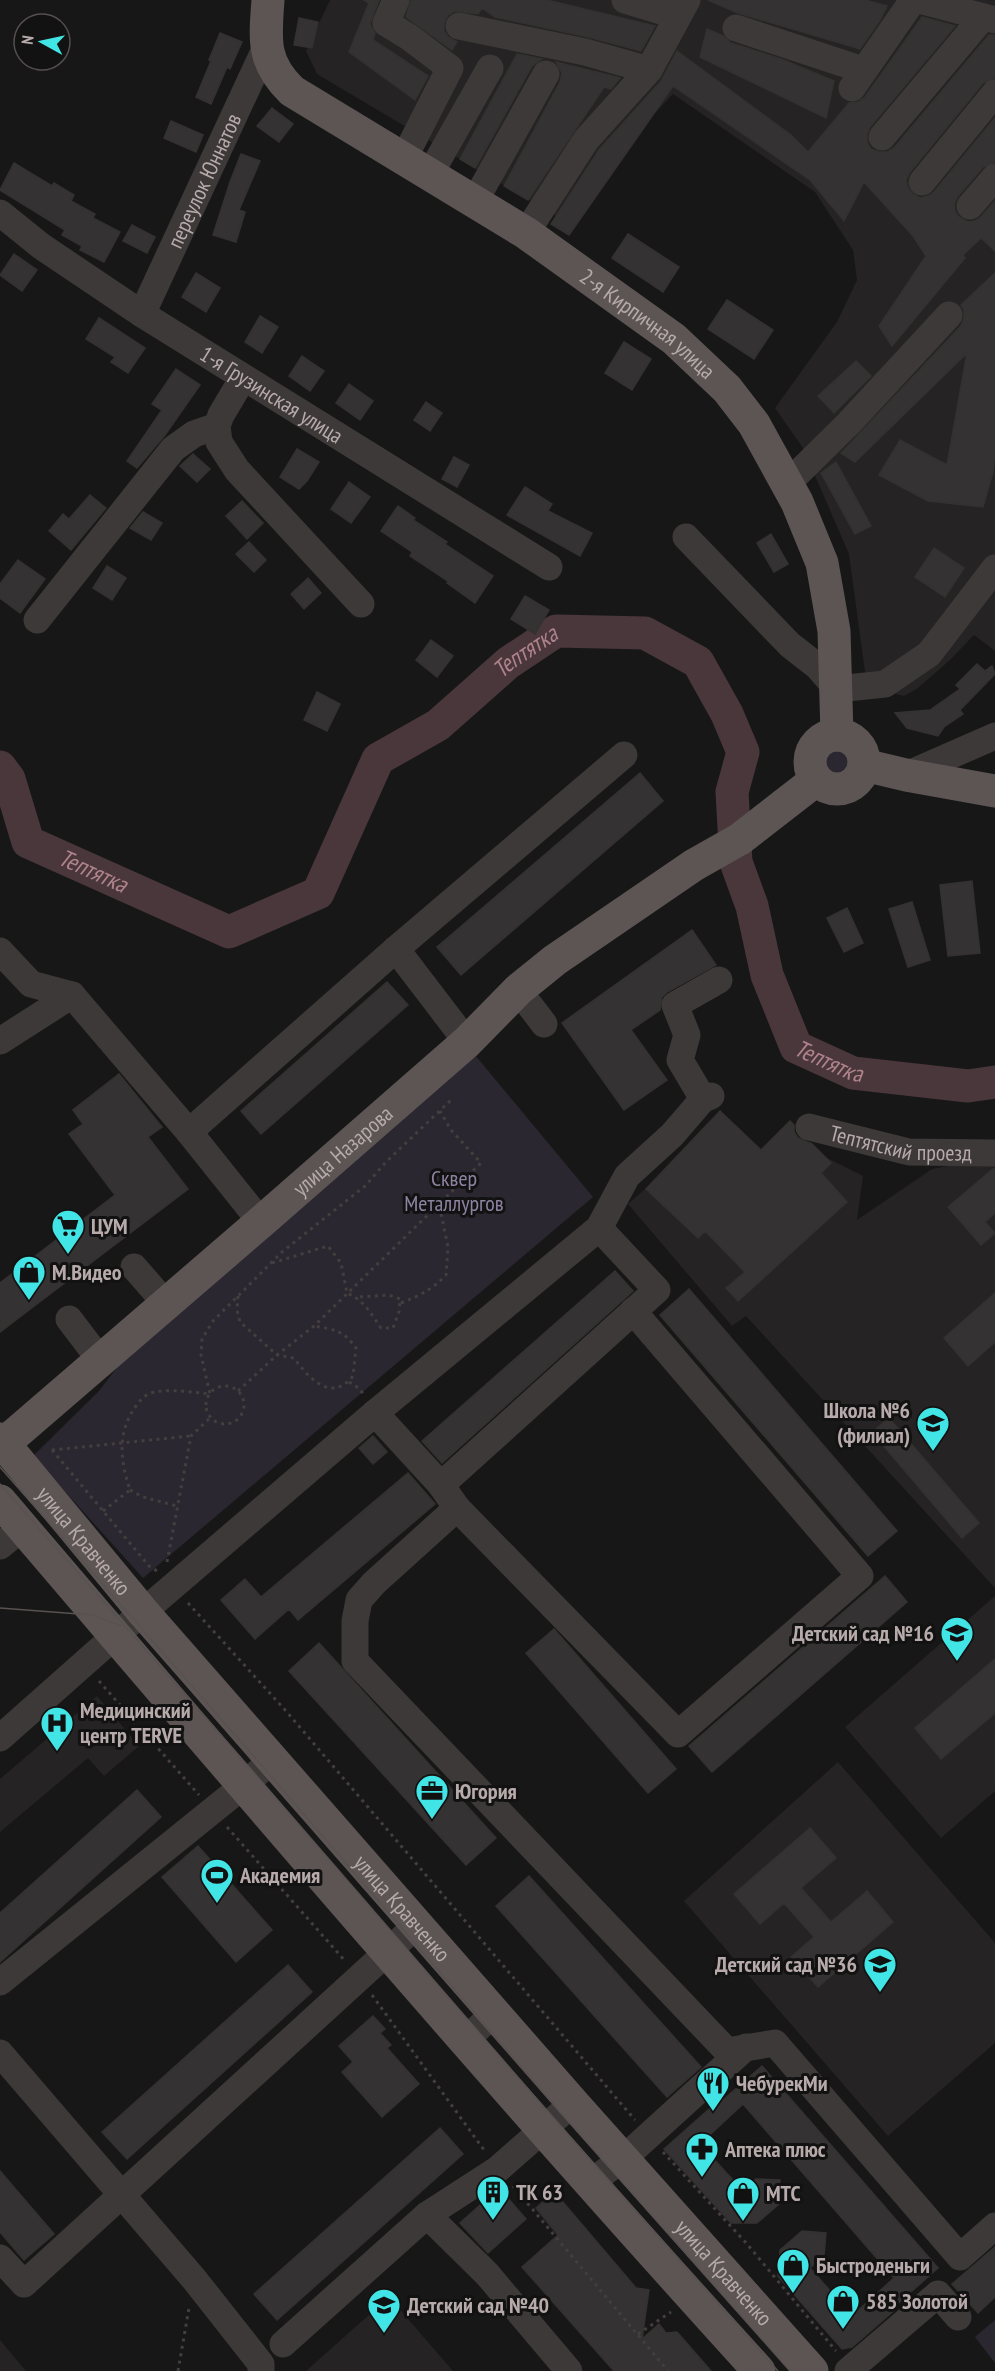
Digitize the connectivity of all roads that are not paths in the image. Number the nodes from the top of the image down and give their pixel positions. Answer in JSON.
{"nodes":[{"id":1,"x":268,"y":0,"type":"edge"},
{"id":2,"x":396,"y":0,"type":"edge"},
{"id":3,"x":625,"y":0,"type":"edge"},
{"id":4,"x":913,"y":0,"type":"edge"},
{"id":5,"x":919,"y":0,"type":"edge"},
{"id":6,"x":682,"y":8,"type":"edge"},
{"id":7,"x":989,"y":18,"type":"edge"},
{"id":8,"x":459,"y":26,"type":"dead end"},
{"id":9,"x":736,"y":28,"type":"dead end"},
{"id":10,"x":266,"y":47,"type":"junction"},
{"id":11,"x":490,"y":68,"type":"dead end"},
{"id":12,"x":649,"y":70,"type":"junction"},
{"id":13,"x":546,"y":74,"type":"dead end"},
{"id":14,"x":995,"y":93,"type":"edge"},
{"id":15,"x":882,"y":137,"type":"dead end"},
{"id":16,"x":417,"y":166,"type":"junction"},
{"id":17,"x":995,"y":177,"type":"edge"},
{"id":18,"x":922,"y":182,"type":"dead end"},
{"id":19,"x":475,"y":201,"type":"junction"},
{"id":20,"x":970,"y":206,"type":"dead end"},
{"id":21,"x":0,"y":213,"type":"edge"},
{"id":22,"x":526,"y":233,"type":"junction"},
{"id":23,"x":142,"y":314,"type":"junction"},
{"id":24,"x":949,"y":315,"type":"dead end"},
{"id":25,"x":243,"y":378,"type":"junction"},
{"id":26,"x":217,"y":426,"type":"junction"},
{"id":27,"x":787,"y":484,"type":"junction"},
{"id":28,"x":686,"y":537,"type":"dead end"},
{"id":29,"x":549,"y":567,"type":"dead end"},
{"id":30,"x":995,"y":567,"type":"edge"},
{"id":31,"x":362,"y":604,"type":"dead end"},
{"id":32,"x":37,"y":620,"type":"dead end"},
{"id":33,"x":837,"y":689,"type":"junction"},
{"id":34,"x":837,"y":735,"type":"junction"},
{"id":35,"x":995,"y":736,"type":"edge"},
{"id":36,"x":624,"y":755,"type":"dead end"},
{"id":37,"x":864,"y":765,"type":"junction"},
{"id":38,"x":906,"y":775,"type":"junction"},
{"id":39,"x":816,"y":780,"type":"junction"},
{"id":40,"x":995,"y":791,"type":"edge"},
{"id":41,"x":396,"y":949,"type":"junction"},
{"id":42,"x":0,"y":951,"type":"edge"},
{"id":43,"x":719,"y":980,"type":"dead end"},
{"id":44,"x":518,"y":990,"type":"junction"},
{"id":45,"x":72,"y":996,"type":"junction"},
{"id":46,"x":544,"y":1024,"type":"dead end"},
{"id":47,"x":0,"y":1041,"type":"edge"},
{"id":48,"x":467,"y":1042,"type":"junction"},
{"id":49,"x":809,"y":1126,"type":"dead end"},
{"id":50,"x":189,"y":1132,"type":"junction"},
{"id":51,"x":995,"y":1153,"type":"edge"},
{"id":52,"x":261,"y":1222,"type":"junction"},
{"id":53,"x":599,"y":1228,"type":"junction"},
{"id":54,"x":134,"y":1267,"type":"dead end"},
{"id":55,"x":167,"y":1305,"type":"junction"},
{"id":56,"x":633,"y":1311,"type":"junction"},
{"id":57,"x":69,"y":1319,"type":"dead end"},
{"id":58,"x":101,"y":1361,"type":"junction"},
{"id":59,"x":375,"y":1413,"type":"junction"},
{"id":60,"x":1,"y":1443,"type":"edge"},
{"id":61,"x":441,"y":1485,"type":"junction"},
{"id":62,"x":0,"y":1501,"type":"edge"},
{"id":63,"x":457,"y":1508,"type":"junction"},
{"id":64,"x":11,"y":1536,"type":"edge"},
{"id":65,"x":143,"y":1612,"type":"junction"},
{"id":66,"x":115,"y":1636,"type":"junction"},
{"id":67,"x":0,"y":1738,"type":"edge"},
{"id":68,"x":273,"y":1760,"type":"junction"},
{"id":69,"x":243,"y":1786,"type":"junction"},
{"id":70,"x":418,"y":1924,"type":"junction"},
{"id":71,"x":388,"y":1952,"type":"junction"},
{"id":72,"x":0,"y":1982,"type":"edge"},
{"id":73,"x":495,"y":2012,"type":"junction"},
{"id":74,"x":466,"y":2040,"type":"junction"},
{"id":75,"x":746,"y":2047,"type":"junction"},
{"id":76,"x":0,"y":2053,"type":"edge"},
{"id":77,"x":573,"y":2103,"type":"junction"},
{"id":78,"x":543,"y":2129,"type":"junction"},
{"id":79,"x":624,"y":2158,"type":"junction"},
{"id":80,"x":591,"y":2182,"type":"junction"},
{"id":81,"x":121,"y":2195,"type":"junction"},
{"id":82,"x":427,"y":2215,"type":"junction"},
{"id":83,"x":995,"y":2226,"type":"edge"},
{"id":84,"x":0,"y":2258,"type":"edge"},
{"id":85,"x":958,"y":2318,"type":"dead end"},
{"id":86,"x":283,"y":2344,"type":"dead end"},
{"id":87,"x":849,"y":2370,"type":"edge"},
{"id":88,"x":261,"y":2371,"type":"edge"},
{"id":89,"x":569,"y":2371,"type":"edge"},
{"id":90,"x":759,"y":2371,"type":"edge"},
{"id":91,"x":812,"y":2371,"type":"edge"}],
"edges":[{"from":1,"to":10,"type":"main road"},
{"from":2,"to":16,"type":"street"},
{"from":3,"to":6,"type":"street"},
{"from":4,"to":9,"type":"street"},
{"from":5,"to":7,"type":"street"},
{"from":6,"to":12,"type":"street"},
{"from":7,"to":15,"type":"street"},
{"from":8,"to":12,"type":"street"},
{"from":10,"to":16,"type":"main road","name":"2-я Кирпичная улица"},
{"from":10,"to":23,"type":"street","name":"переулок Юннатов"},
{"from":11,"to":16,"type":"street"},
{"from":12,"to":22,"type":"street"},
{"from":13,"to":19,"type":"street"},
{"from":14,"to":18,"type":"street"},
{"from":16,"to":19,"type":"main road","name":"2-я Кирпичная улица"},
{"from":17,"to":20,"type":"street"},
{"from":19,"to":22,"type":"main road","name":"2-я Кирпичная улица"},
{"from":21,"to":23,"type":"street","name":"1-я Грузинская улица"},
{"from":22,"to":27,"type":"main road","name":"2-я Кирпичная улица"},
{"from":23,"to":25,"type":"street","name":"1-я Грузинская улица"},
{"from":24,"to":27,"type":"street"},
{"from":25,"to":26,"type":"street"},
{"from":25,"to":29,"type":"street","name":"1-я Грузинская улица"},
{"from":26,"to":31,"type":"street"},
{"from":26,"to":32,"type":"street"},
{"from":27,"to":33,"type":"main road","name":"2-я Кирпичная улица"},
{"from":28,"to":33,"type":"street"},
{"from":30,"to":33,"type":"street"},
{"from":33,"to":34,"type":"main road","name":"2-я Кирпичная улица"},
{"from":34,"to":37,"type":"main road"},
{"from":34,"to":39,"type":"main road"},
{"from":35,"to":38,"type":"street"},
{"from":36,"to":41,"type":"street"},
{"from":37,"to":38,"type":"main road"},
{"from":37,"to":39,"type":"main road"},
{"from":38,"to":40,"type":"main road"},
{"from":39,"to":44,"type":"main road","name":"улица Назарова"},
{"from":41,"to":48,"type":"street"},
{"from":41,"to":50,"type":"street"},
{"from":42,"to":45,"type":"street"},
{"from":43,"to":53,"type":"street"},
{"from":44,"to":46,"type":"street"},
{"from":44,"to":48,"type":"main road","name":"улица Назарова"},
{"from":45,"to":47,"type":"street"},
{"from":45,"to":50,"type":"street"},
{"from":48,"to":52,"type":"main road","name":"улица Назарова"},
{"from":49,"to":51,"type":"street","name":"Тептятский проезд"},
{"from":50,"to":52,"type":"street"},
{"from":52,"to":55,"type":"main road","name":"улица Назарова"},
{"from":53,"to":56,"type":"street"},
{"from":53,"to":59,"type":"street"},
{"from":54,"to":55,"type":"street"},
{"from":55,"to":58,"type":"main road","name":"улица Назарова"},
{"from":56,"to":61,"type":"street"},
{"from":56,"to":63,"type":"street"},
{"from":57,"to":58,"type":"street"},
{"from":58,"to":60,"type":"main road","name":"улица Назарова"},
{"from":59,"to":61,"type":"street"},
{"from":59,"to":65,"type":"street"},
{"from":60,"to":65,"type":"main road","name":"улица Кравченко"},
{"from":61,"to":63,"type":"street"},
{"from":62,"to":64,"type":"main road","name":"улица Кравченко"},
{"from":63,"to":75,"type":"street"},
{"from":64,"to":66,"type":"main road","name":"улица Кравченко"},
{"from":65,"to":66,"type":"street"},
{"from":65,"to":68,"type":"main road","name":"улица Кравченко"},
{"from":66,"to":67,"type":"street"},
{"from":66,"to":69,"type":"main road","name":"улица Кравченко"},
{"from":68,"to":69,"type":"street"},
{"from":68,"to":70,"type":"main road","name":"улица Кравченко"},
{"from":69,"to":71,"type":"main road","name":"улица Кравченко"},
{"from":69,"to":72,"type":"street"},
{"from":70,"to":71,"type":"street"},
{"from":70,"to":73,"type":"main road","name":"улица Кравченко"},
{"from":71,"to":74,"type":"main road","name":"улица Кравченко"},
{"from":71,"to":81,"type":"street"},
{"from":73,"to":74,"type":"street"},
{"from":73,"to":77,"type":"main road","name":"улица Кравченко"},
{"from":74,"to":78,"type":"main road","name":"улица Кравченко"},
{"from":75,"to":79,"type":"street"},
{"from":75,"to":83,"type":"street"},
{"from":76,"to":81,"type":"street"},
{"from":77,"to":78,"type":"street"},
{"from":77,"to":79,"type":"main road","name":"улица Кравченко"},
{"from":78,"to":80,"type":"main road","name":"улица Кравченко"},
{"from":78,"to":82,"type":"street"},
{"from":79,"to":80,"type":"street"},
{"from":79,"to":91,"type":"main road","name":"улица Кравченко"},
{"from":80,"to":90,"type":"main road","name":"улица Кравченко"},
{"from":81,"to":84,"type":"street"},
{"from":81,"to":88,"type":"street"},
{"from":82,"to":86,"type":"street"},
{"from":82,"to":89,"type":"street"},
{"from":85,"to":87,"type":"street"}]}
